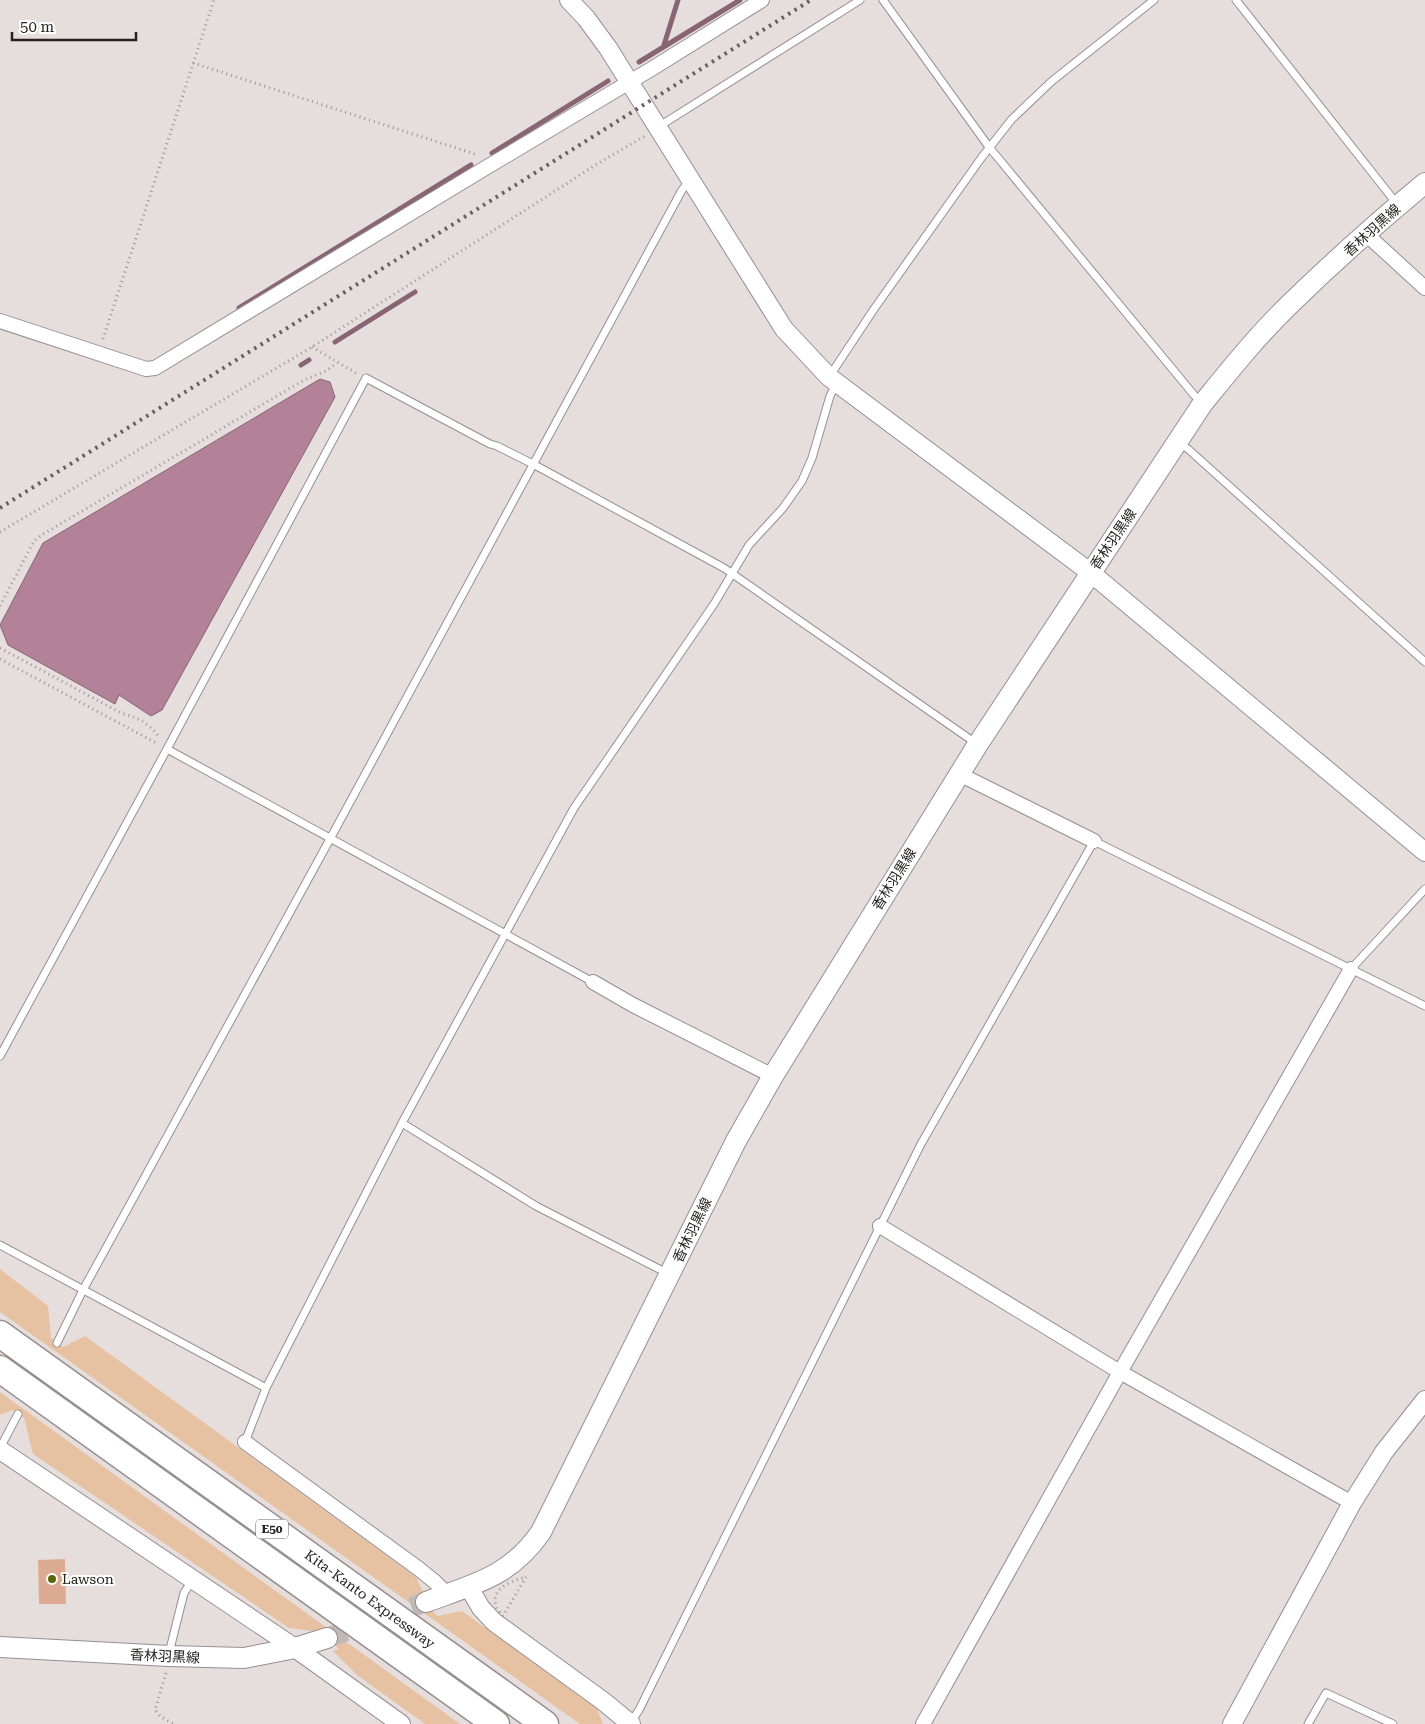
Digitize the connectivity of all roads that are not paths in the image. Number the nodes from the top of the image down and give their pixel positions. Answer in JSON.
{"nodes":[{"id":1,"x":568,"y":0,"type":"edge"},
{"id":2,"x":762,"y":0,"type":"edge"},
{"id":3,"x":860,"y":0,"type":"edge"},
{"id":4,"x":882,"y":0,"type":"edge"},
{"id":5,"x":1154,"y":0,"type":"edge"},
{"id":6,"x":1236,"y":0,"type":"edge"},
{"id":7,"x":629,"y":82,"type":"junction"},
{"id":8,"x":658,"y":128,"type":"junction"},
{"id":9,"x":989,"y":147,"type":"junction"},
{"id":10,"x":690,"y":180,"type":"junction"},
{"id":11,"x":1425,"y":183,"type":"edge"},
{"id":12,"x":1398,"y":205,"type":"junction"},
{"id":13,"x":1366,"y":234,"type":"junction"},
{"id":14,"x":1425,"y":288,"type":"edge"},
{"id":15,"x":0,"y":321,"type":"edge"},
{"id":16,"x":832,"y":381,"type":"junction"},
{"id":17,"x":1203,"y":404,"type":"junction"},
{"id":18,"x":1178,"y":442,"type":"junction"},
{"id":19,"x":533,"y":464,"type":"junction"},
{"id":20,"x":732,"y":573,"type":"junction"},
{"id":21,"x":1090,"y":573,"type":"junction"},
{"id":22,"x":1425,"y":662,"type":"edge"},
{"id":23,"x":978,"y":744,"type":"junction"},
{"id":24,"x":167,"y":749,"type":"junction"},
{"id":25,"x":959,"y":774,"type":"junction"},
{"id":26,"x":330,"y":838,"type":"junction"},
{"id":27,"x":1094,"y":841,"type":"junction"},
{"id":28,"x":1425,"y":852,"type":"edge"},
{"id":29,"x":1425,"y":889,"type":"edge"},
{"id":30,"x":504,"y":933,"type":"junction"},
{"id":31,"x":1351,"y":969,"type":"junction"},
{"id":32,"x":593,"y":982,"type":"joint"},
{"id":33,"x":1425,"y":1006,"type":"edge"},
{"id":34,"x":0,"y":1056,"type":"edge"},
{"id":35,"x":772,"y":1076,"type":"junction"},
{"id":36,"x":402,"y":1123,"type":"junction"},
{"id":37,"x":880,"y":1226,"type":"junction"},
{"id":38,"x":0,"y":1244,"type":"edge"},
{"id":39,"x":670,"y":1274,"type":"junction"},
{"id":40,"x":83,"y":1290,"type":"junction"},
{"id":41,"x":0,"y":1334,"type":"edge"},
{"id":42,"x":57,"y":1343,"type":"dead end"},
{"id":43,"x":0,"y":1370,"type":"edge"},
{"id":44,"x":1120,"y":1372,"type":"junction"},
{"id":45,"x":266,"y":1388,"type":"junction"},
{"id":46,"x":1425,"y":1400,"type":"edge"},
{"id":47,"x":18,"y":1414,"type":"dead end"},
{"id":48,"x":245,"y":1442,"type":"joint"},
{"id":49,"x":0,"y":1449,"type":"edge"},
{"id":50,"x":1352,"y":1503,"type":"junction"},
{"id":51,"x":193,"y":1579,"type":"junction"},
{"id":52,"x":468,"y":1586,"type":"junction"},
{"id":53,"x":447,"y":1594,"type":"junction"},
{"id":54,"x":426,"y":1602,"type":"tunnel mouth"},
{"id":55,"x":327,"y":1638,"type":"tunnel mouth"},
{"id":56,"x":0,"y":1647,"type":"edge"},
{"id":57,"x":295,"y":1648,"type":"junction"},
{"id":58,"x":169,"y":1656,"type":"junction"},
{"id":59,"x":401,"y":1724,"type":"edge"},
{"id":60,"x":496,"y":1724,"type":"edge"},
{"id":61,"x":545,"y":1724,"type":"edge"},
{"id":62,"x":630,"y":1724,"type":"edge"},
{"id":63,"x":923,"y":1724,"type":"edge"},
{"id":64,"x":1232,"y":1724,"type":"edge"},
{"id":65,"x":1308,"y":1724,"type":"edge"},
{"id":66,"x":1393,"y":1724,"type":"edge"}],
"edges":[{"from":1,"to":7,"type":"street"},
{"from":2,"to":7,"type":"street"},
{"from":3,"to":8,"type":"lane"},
{"from":4,"to":9,"type":"lane"},
{"from":5,"to":9,"type":"lane"},
{"from":6,"to":12,"type":"lane"},
{"from":7,"to":8,"type":"street"},
{"from":7,"to":15,"type":"street"},
{"from":8,"to":10,"type":"street"},
{"from":9,"to":16,"type":"lane"},
{"from":9,"to":17,"type":"lane"},
{"from":10,"to":16,"type":"street"},
{"from":10,"to":19,"type":"lane"},
{"from":11,"to":12,"type":"main road","name":"香林羽黒線"},
{"from":12,"to":13,"type":"main road","name":"香林羽黒線"},
{"from":13,"to":14,"type":"street"},
{"from":13,"to":17,"type":"main road","name":"香林羽黒線"},
{"from":16,"to":20,"type":"lane"},
{"from":16,"to":21,"type":"street"},
{"from":17,"to":18,"type":"main road","name":"香林羽黒線"},
{"from":18,"to":21,"type":"main road","name":"香林羽黒線"},
{"from":18,"to":22,"type":"lane"},
{"from":19,"to":20,"type":"lane"},
{"from":19,"to":24,"type":"lane"},
{"from":19,"to":26,"type":"lane"},
{"from":20,"to":23,"type":"lane"},
{"from":20,"to":30,"type":"lane"},
{"from":21,"to":23,"type":"main road","name":"香林羽黒線"},
{"from":21,"to":28,"type":"street"},
{"from":23,"to":25,"type":"main road","name":"香林羽黒線"},
{"from":24,"to":26,"type":"lane"},
{"from":24,"to":34,"type":"lane"},
{"from":25,"to":27,"type":"street"},
{"from":25,"to":35,"type":"main road","name":"香林羽黒線"},
{"from":26,"to":30,"type":"lane"},
{"from":26,"to":40,"type":"lane"},
{"from":27,"to":31,"type":"lane"},
{"from":27,"to":37,"type":"lane"},
{"from":29,"to":31,"type":"lane"},
{"from":30,"to":32,"type":"lane"},
{"from":30,"to":36,"type":"lane"},
{"from":31,"to":33,"type":"lane"},
{"from":31,"to":44,"type":"street"},
{"from":32,"to":35,"type":"street"},
{"from":35,"to":39,"type":"main road","name":"香林羽黒線"},
{"from":36,"to":39,"type":"lane"},
{"from":36,"to":45,"type":"lane"},
{"from":37,"to":44,"type":"street"},
{"from":37,"to":62,"type":"lane"},
{"from":38,"to":40,"type":"lane"},
{"from":39,"to":52,"type":"main road","name":"香林羽黒線"},
{"from":40,"to":42,"type":"lane"},
{"from":40,"to":45,"type":"lane"},
{"from":41,"to":61,"type":"highway","name":"Kita-Kanto Expressway","number":"E50"},
{"from":43,"to":60,"type":"highway","name":"Kita-Kanto Expressway","number":"E50"},
{"from":44,"to":50,"type":"street"},
{"from":44,"to":63,"type":"street"},
{"from":45,"to":48,"type":"lane"},
{"from":46,"to":50,"type":"street"},
{"from":47,"to":49,"type":"lane"},
{"from":48,"to":53,"type":"street"},
{"from":49,"to":51,"type":"street"},
{"from":50,"to":64,"type":"street"},
{"from":51,"to":57,"type":"street"},
{"from":51,"to":58,"type":"lane"},
{"from":52,"to":53,"type":"main road","name":"香林羽黒線"},
{"from":52,"to":62,"type":"street"},
{"from":53,"to":54,"type":"main road","name":"香林羽黒線"},
{"from":55,"to":57,"type":"main road","name":"香林羽黒線"},
{"from":56,"to":58,"type":"main road","name":"香林羽黒線"},
{"from":57,"to":58,"type":"main road","name":"香林羽黒線"},
{"from":57,"to":59,"type":"street"},
{"from":65,"to":66,"type":"lane"}]}
